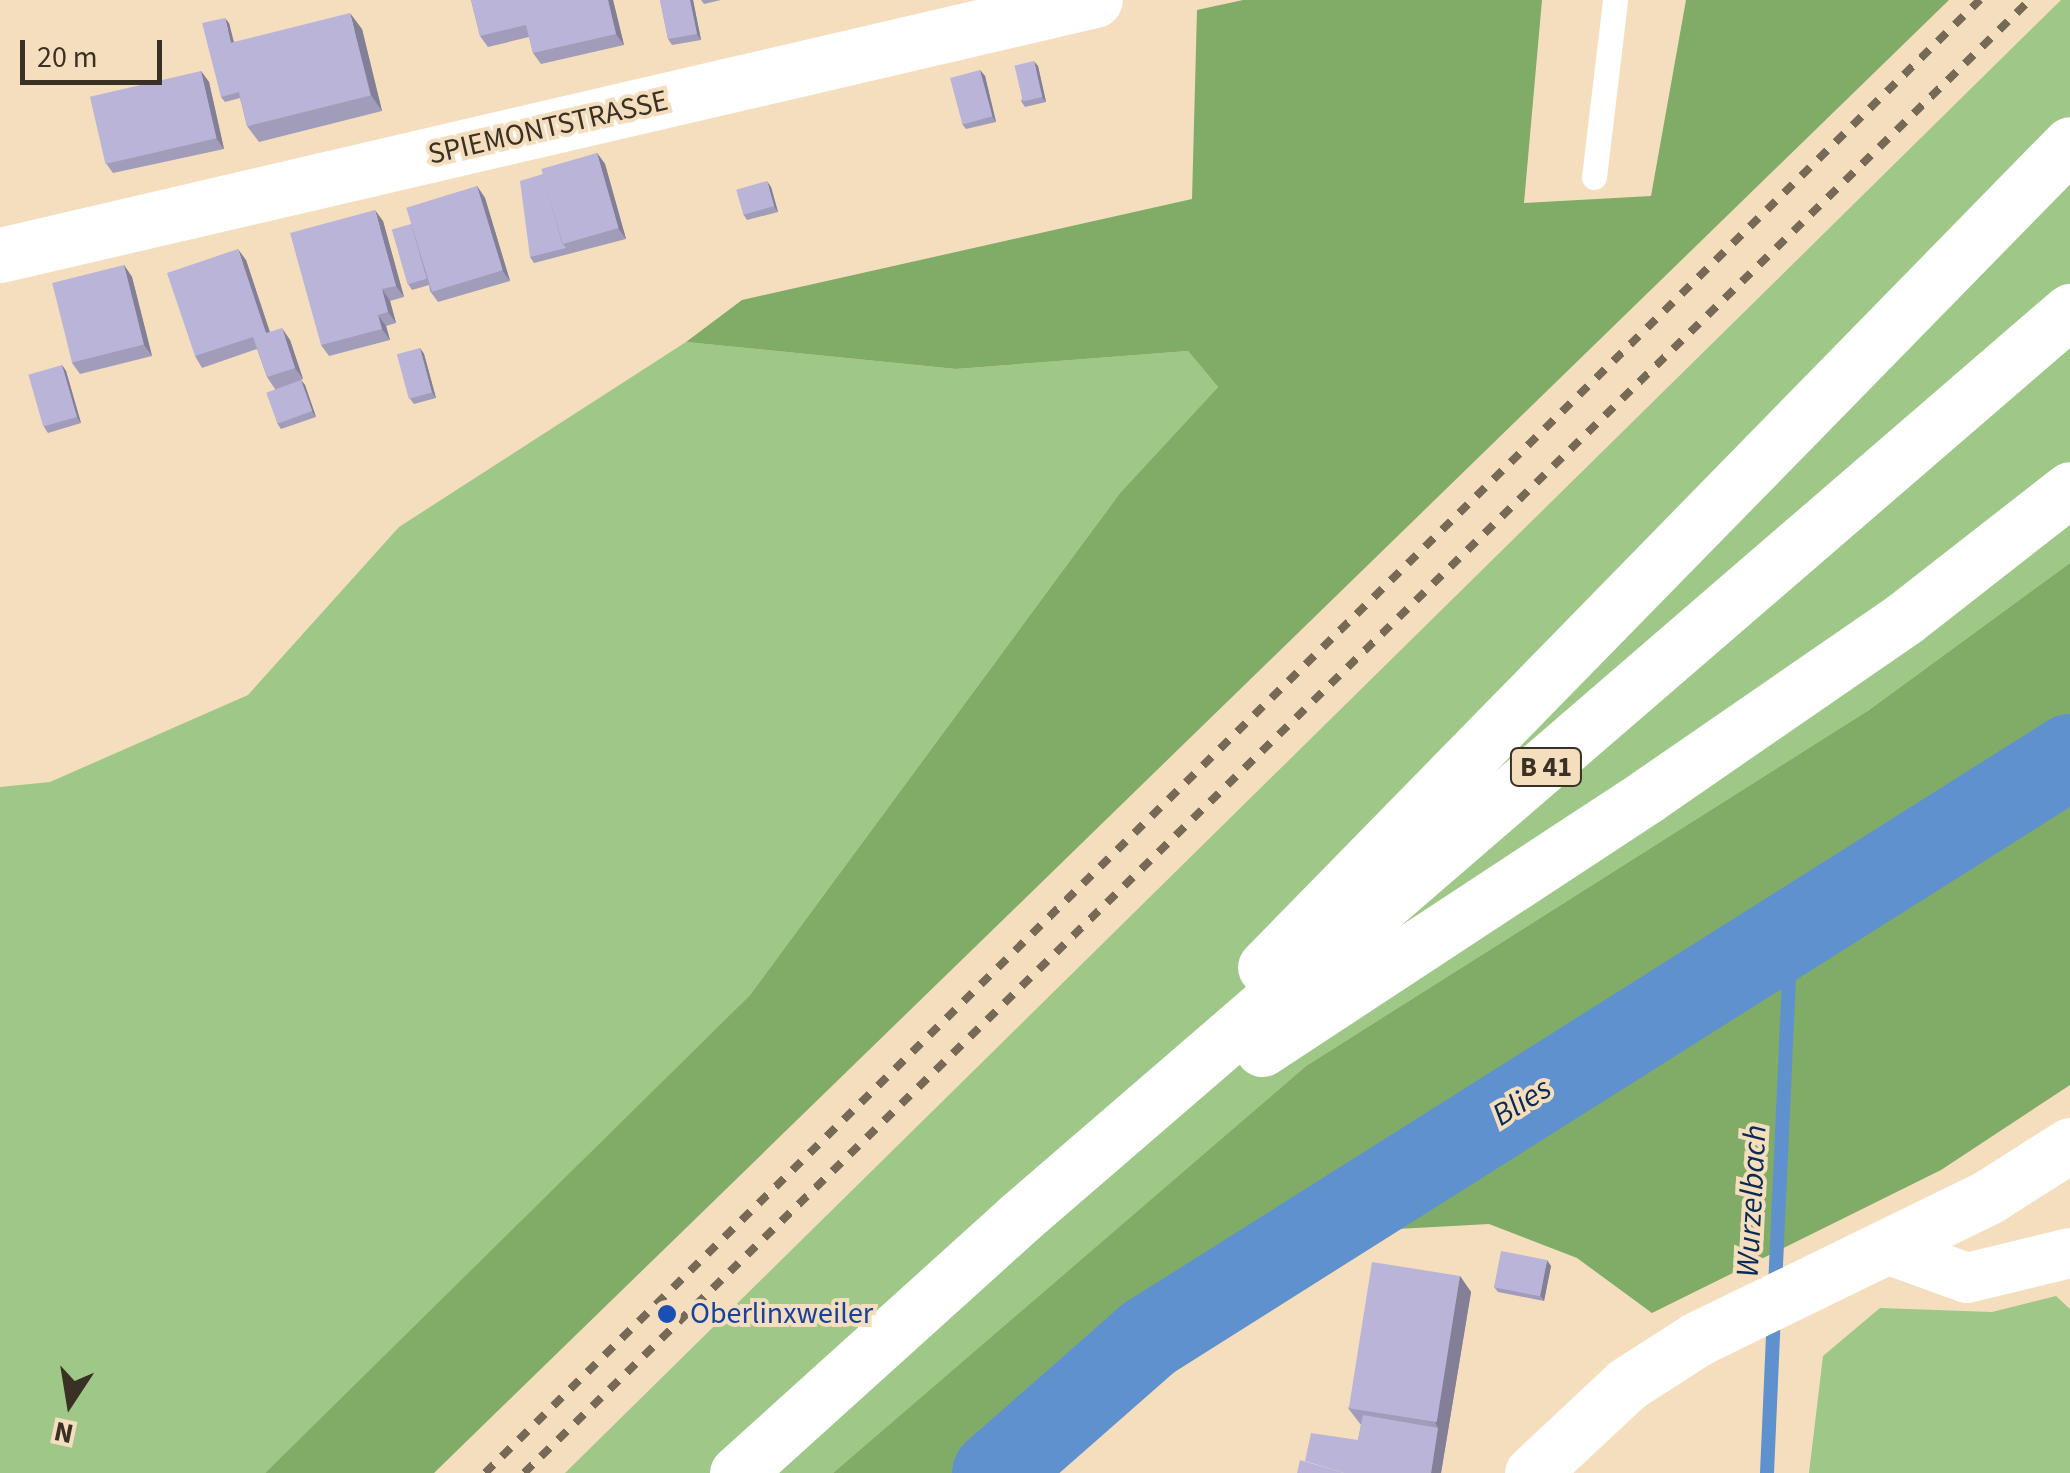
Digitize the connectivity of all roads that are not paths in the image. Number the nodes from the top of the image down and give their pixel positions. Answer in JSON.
{"nodes":[{"id":1,"x":1095,"y":0,"type":"edge"},
{"id":2,"x":1615,"y":0,"type":"edge"},
{"id":3,"x":2068,"y":146,"type":"edge"},
{"id":4,"x":1594,"y":177,"type":"dead end"},
{"id":5,"x":0,"y":255,"type":"edge"},
{"id":6,"x":2070,"y":311,"type":"edge"},
{"id":7,"x":2070,"y":489,"type":"edge"},
{"id":8,"x":2070,"y":1145,"type":"edge"},
{"id":9,"x":1018,"y":1219,"type":"junction"},
{"id":10,"x":1887,"y":1248,"type":"junction"},
{"id":11,"x":2070,"y":1253,"type":"edge"},
{"id":12,"x":737,"y":1473,"type":"edge"},
{"id":13,"x":1532,"y":1473,"type":"edge"}],
"edges":[{"from":1,"to":5,"type":"main road","name":"SPIEMONTSTRASSE"},
{"from":2,"to":4,"type":"lane"},
{"from":3,"to":9,"type":"main road"},
{"from":6,"to":9,"type":"main road","number":"B 41"},
{"from":7,"to":9,"type":"main road"},
{"from":8,"to":10,"type":"main road"},
{"from":9,"to":12,"type":"main road","number":"B 41"},
{"from":10,"to":11,"type":"street"},
{"from":10,"to":13,"type":"main road"}]}
